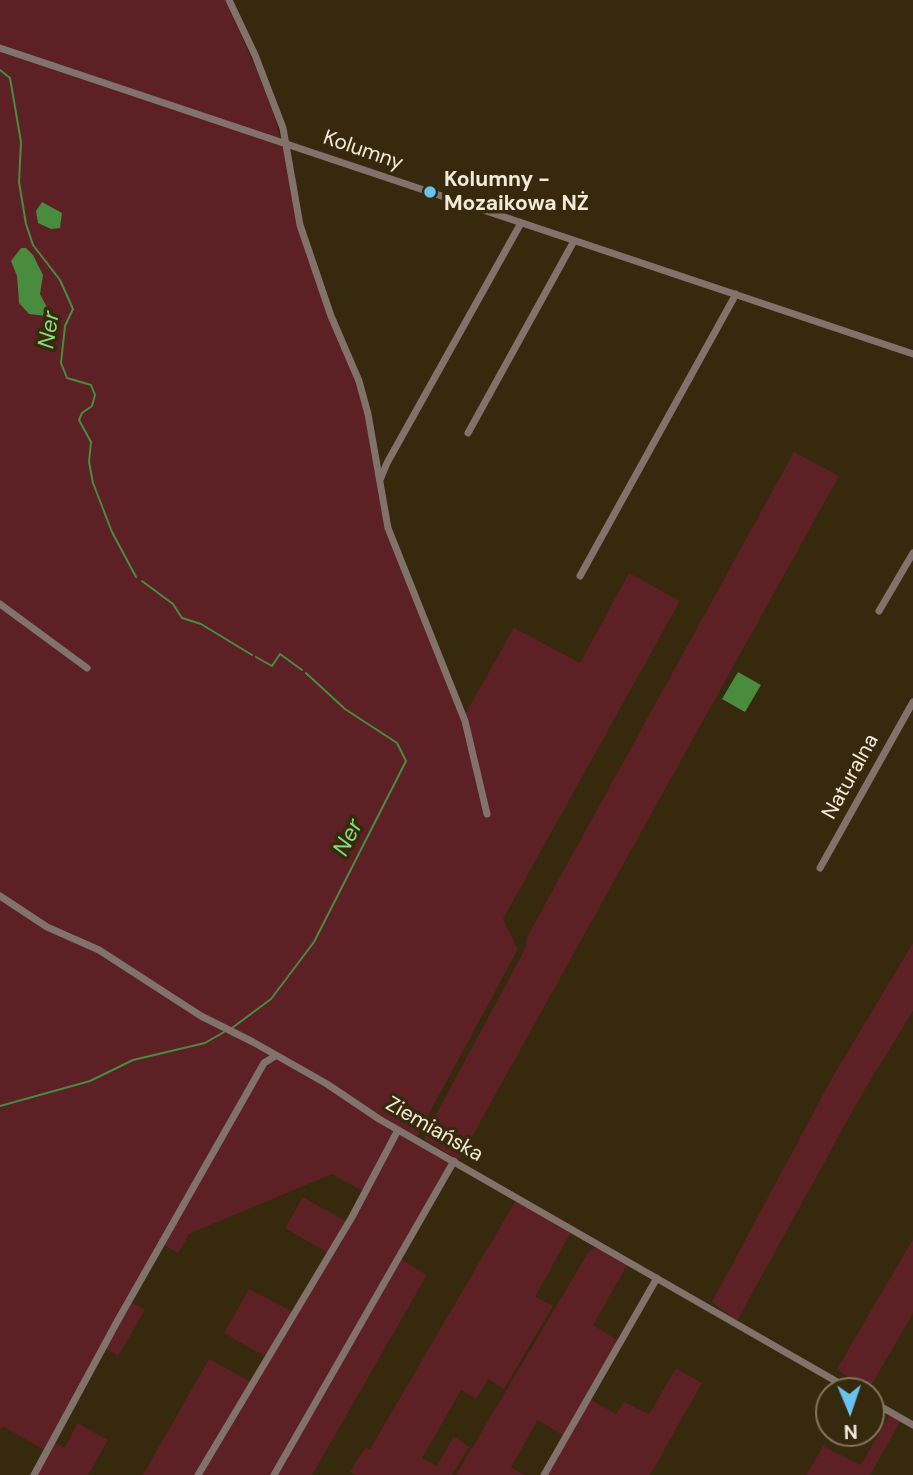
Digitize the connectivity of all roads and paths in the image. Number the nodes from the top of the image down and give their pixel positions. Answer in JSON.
{"nodes":[{"id":1,"x":229,"y":0,"type":"edge"},
{"id":2,"x":0,"y":48,"type":"edge"},
{"id":3,"x":286,"y":143,"type":"junction"},
{"id":4,"x":521,"y":223,"type":"junction"},
{"id":5,"x":574,"y":241,"type":"junction"},
{"id":6,"x":736,"y":294,"type":"junction"},
{"id":7,"x":913,"y":354,"type":"edge"},
{"id":8,"x":468,"y":433,"type":"dead end"},
{"id":9,"x":380,"y":481,"type":"junction"},
{"id":10,"x":913,"y":553,"type":"edge"},
{"id":11,"x":580,"y":576,"type":"dead end"},
{"id":12,"x":0,"y":604,"type":"edge"},
{"id":13,"x":879,"y":611,"type":"dead end"},
{"id":14,"x":87,"y":668,"type":"dead end"},
{"id":15,"x":913,"y":702,"type":"edge"},
{"id":16,"x":487,"y":814,"type":"dead end"},
{"id":17,"x":820,"y":868,"type":"dead end"},
{"id":18,"x":0,"y":896,"type":"edge"},
{"id":19,"x":275,"y":1056,"type":"junction"},
{"id":20,"x":398,"y":1130,"type":"junction"},
{"id":21,"x":454,"y":1161,"type":"junction"},
{"id":22,"x":657,"y":1278,"type":"junction"},
{"id":23,"x":829,"y":1377,"type":"edge"},
{"id":24,"x":885,"y":1409,"type":"edge"},
{"id":25,"x":913,"y":1425,"type":"edge"},
{"id":26,"x":34,"y":1475,"type":"edge"},
{"id":27,"x":198,"y":1475,"type":"edge"},
{"id":28,"x":274,"y":1475,"type":"edge"},
{"id":29,"x":544,"y":1475,"type":"edge"}],
"edges":[{"from":1,"to":3,"type":"street"},
{"from":2,"to":3,"type":"street","name":"Kolumny"},
{"from":3,"to":4,"type":"street","name":"Kolumny"},
{"from":3,"to":9,"type":"street"},
{"from":4,"to":5,"type":"street","name":"Kolumny"},
{"from":4,"to":9,"type":"street"},
{"from":5,"to":6,"type":"street","name":"Kolumny"},
{"from":5,"to":8,"type":"street"},
{"from":6,"to":7,"type":"street","name":"Kolumny"},
{"from":6,"to":11,"type":"street"},
{"from":9,"to":16,"type":"street"},
{"from":10,"to":13,"type":"street"},
{"from":12,"to":14,"type":"street"},
{"from":15,"to":17,"type":"street","name":"Naturalna"},
{"from":18,"to":19,"type":"street","name":"Ziemiańska"},
{"from":19,"to":20,"type":"street","name":"Ziemiańska"},
{"from":19,"to":26,"type":"street"},
{"from":20,"to":21,"type":"street","name":"Ziemiańska"},
{"from":20,"to":27,"type":"street"},
{"from":21,"to":22,"type":"street","name":"Ziemiańska"},
{"from":21,"to":28,"type":"street"},
{"from":22,"to":23,"type":"street","name":"Ziemiańska"},
{"from":22,"to":29,"type":"street"},
{"from":24,"to":25,"type":"street"}]}
